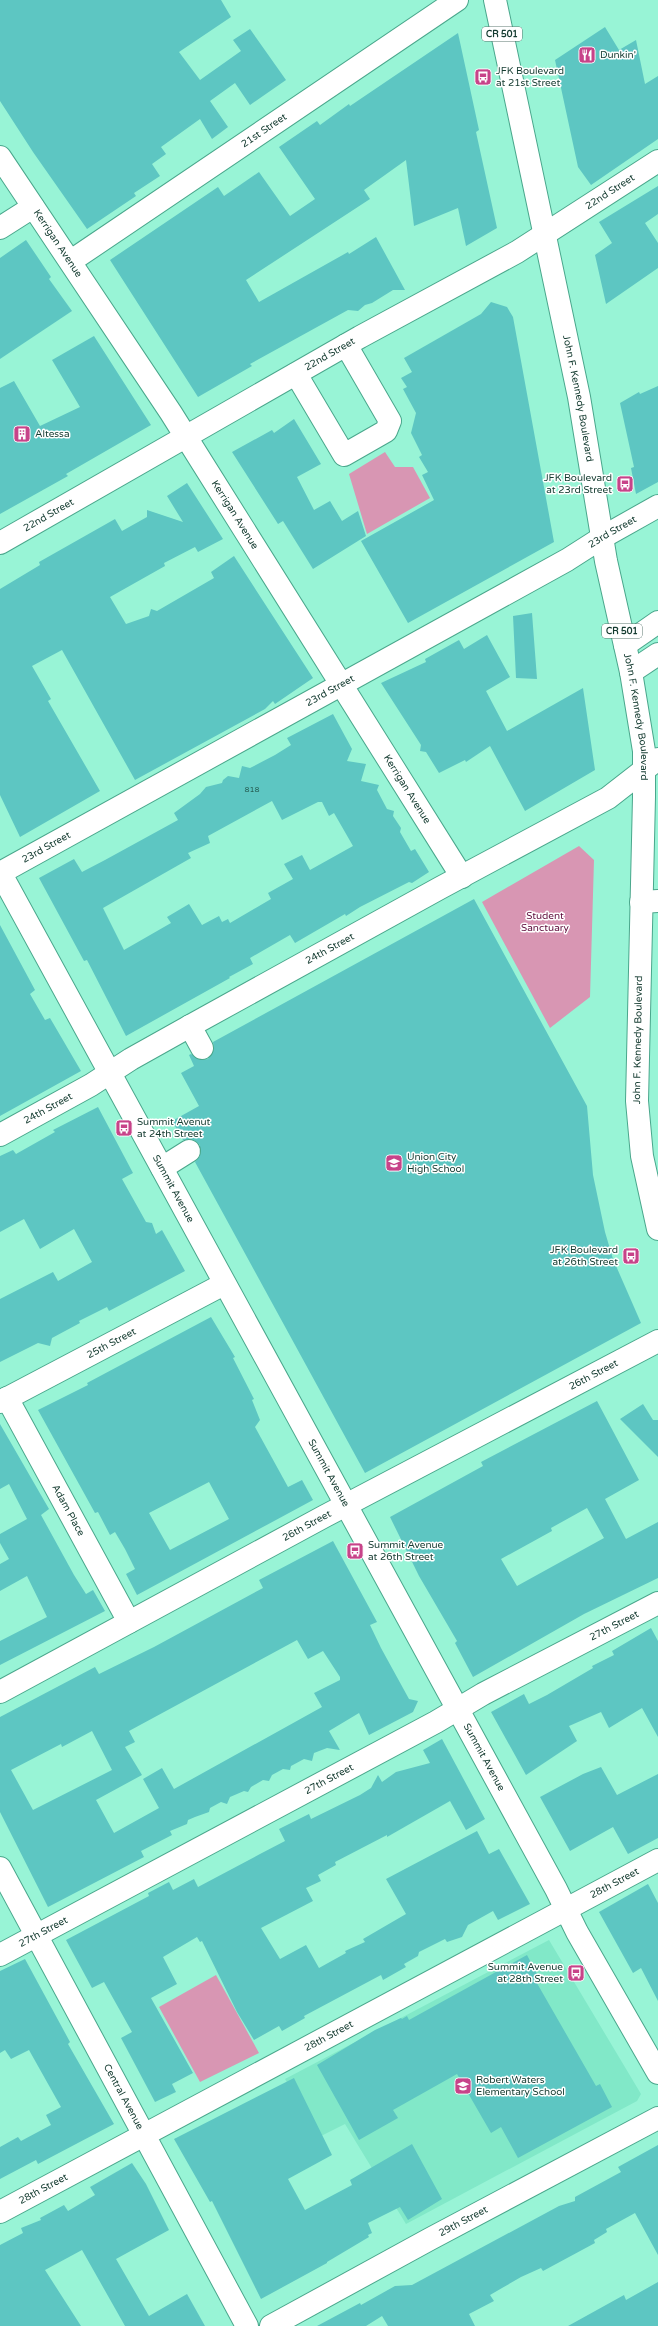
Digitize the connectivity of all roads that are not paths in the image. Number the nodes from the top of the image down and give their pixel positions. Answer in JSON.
{"nodes":[{"id":1,"x":457,"y":0,"type":"edge"},
{"id":2,"x":495,"y":0,"type":"edge"},
{"id":3,"x":0,"y":157,"type":"edge"},
{"id":4,"x":658,"y":161,"type":"edge"},
{"id":5,"x":33,"y":207,"type":"junction"},
{"id":6,"x":0,"y":228,"type":"edge"},
{"id":7,"x":545,"y":235,"type":"junction"},
{"id":8,"x":71,"y":261,"type":"junction"},
{"id":9,"x":346,"y":346,"type":"junction"},
{"id":10,"x":296,"y":374,"type":"junction"},
{"id":11,"x":186,"y":438,"type":"junction"},
{"id":12,"x":658,"y":506,"type":"edge"},
{"id":13,"x":603,"y":537,"type":"junction"},
{"id":14,"x":0,"y":544,"type":"edge"},
{"id":15,"x":658,"y":622,"type":"edge"},
{"id":16,"x":625,"y":645,"type":"junction"},
{"id":17,"x":658,"y":654,"type":"edge"},
{"id":18,"x":631,"y":672,"type":"junction"},
{"id":19,"x":342,"y":684,"type":"junction"},
{"id":20,"x":651,"y":764,"type":"edge"},
{"id":21,"x":0,"y":872,"type":"edge"},
{"id":22,"x":462,"y":877,"type":"junction"},
{"id":23,"x":649,"y":902,"type":"edge"},
{"id":24,"x":190,"y":1026,"type":"junction"},
{"id":25,"x":202,"y":1048,"type":"dead end"},
{"id":26,"x":109,"y":1072,"type":"junction"},
{"id":27,"x":0,"y":1135,"type":"edge"},
{"id":28,"x":189,"y":1151,"type":"dead end"},
{"id":29,"x":162,"y":1168,"type":"junction"},
{"id":30,"x":658,"y":1229,"type":"edge"},
{"id":31,"x":224,"y":1284,"type":"junction"},
{"id":32,"x":658,"y":1341,"type":"edge"},
{"id":33,"x":4,"y":1400,"type":"edge"},
{"id":34,"x":348,"y":1505,"type":"junction"},
{"id":35,"x":658,"y":1603,"type":"edge"},
{"id":36,"x":129,"y":1622,"type":"junction"},
{"id":37,"x":0,"y":1692,"type":"edge"},
{"id":38,"x":458,"y":1709,"type":"junction"},
{"id":39,"x":658,"y":1860,"type":"edge"},
{"id":40,"x":0,"y":1868,"type":"edge"},
{"id":41,"x":566,"y":1910,"type":"junction"},
{"id":42,"x":36,"y":1935,"type":"junction"},
{"id":43,"x":0,"y":1955,"type":"edge"},
{"id":44,"x":658,"y":2073,"type":"edge"},
{"id":45,"x":658,"y":2118,"type":"edge"},
{"id":46,"x":144,"y":2135,"type":"junction"},
{"id":47,"x":0,"y":2212,"type":"edge"},
{"id":48,"x":247,"y":2326,"type":"edge"},
{"id":49,"x":271,"y":2326,"type":"edge"}],
"edges":[{"from":1,"to":8,"type":"street","name":"21st Street"},
{"from":2,"to":7,"type":"street","name":"John F. Kennedy Boulevard","number":"CR 501"},
{"from":3,"to":5,"type":"street","name":"Kerrigan Avenue"},
{"from":4,"to":7,"type":"street","name":"22nd Street"},
{"from":5,"to":6,"type":"street"},
{"from":5,"to":8,"type":"street","name":"Kerrigan Avenue"},
{"from":7,"to":9,"type":"street","name":"22nd Street"},
{"from":7,"to":13,"type":"street","name":"John F. Kennedy Boulevard","number":"CR 501"},
{"from":8,"to":11,"type":"street","name":"Kerrigan Avenue"},
{"from":9,"to":10,"type":"street","name":"22nd Street"},
{"from":9,"to":10,"type":"street"},
{"from":10,"to":11,"type":"street","name":"22nd Street"},
{"from":11,"to":14,"type":"street","name":"22nd Street"},
{"from":11,"to":19,"type":"street","name":"Kerrigan Avenue"},
{"from":12,"to":13,"type":"street","name":"23rd Street"},
{"from":13,"to":16,"type":"street","name":"John F. Kennedy Boulevard","number":"CR 501"},
{"from":13,"to":19,"type":"street","name":"23rd Street"},
{"from":15,"to":16,"type":"street"},
{"from":16,"to":18,"type":"street","name":"John F. Kennedy Boulevard","number":"CR 501"},
{"from":17,"to":18,"type":"street"},
{"from":18,"to":20,"type":"street","name":"John F. Kennedy Boulevard","number":"CR 501"},
{"from":19,"to":21,"type":"street","name":"23rd Street"},
{"from":19,"to":22,"type":"street","name":"Kerrigan Avenue"},
{"from":20,"to":22,"type":"street","name":"24th Street"},
{"from":20,"to":23,"type":"street","name":"John F. Kennedy Boulevard","number":"CR 501"},
{"from":21,"to":26,"type":"street","name":"Summit Avenue"},
{"from":22,"to":24,"type":"street","name":"24th Street"},
{"from":23,"to":30,"type":"street","name":"John F. Kennedy Boulevard","number":"CR 501"},
{"from":24,"to":25,"type":"street"},
{"from":24,"to":26,"type":"street","name":"24th Street"},
{"from":26,"to":27,"type":"street","name":"24th Street"},
{"from":26,"to":29,"type":"street","name":"Summit Avenue"},
{"from":28,"to":29,"type":"street"},
{"from":29,"to":31,"type":"street","name":"Summit Avenue"},
{"from":31,"to":33,"type":"street","name":"25th Street"},
{"from":31,"to":34,"type":"street","name":"Summit Avenue"},
{"from":32,"to":34,"type":"street","name":"26th Street"},
{"from":33,"to":36,"type":"street","name":"Adam Place"},
{"from":34,"to":36,"type":"street","name":"26th Street"},
{"from":34,"to":38,"type":"street","name":"Summit Avenue"},
{"from":35,"to":38,"type":"street","name":"27th Street"},
{"from":36,"to":37,"type":"street","name":"26th Street"},
{"from":38,"to":41,"type":"street","name":"Summit Avenue"},
{"from":38,"to":42,"type":"street","name":"27th Street"},
{"from":39,"to":41,"type":"street","name":"28th Street"},
{"from":40,"to":42,"type":"street","name":"Central Avenue"},
{"from":41,"to":44,"type":"street","name":"Summit Avenue"},
{"from":41,"to":46,"type":"street","name":"28th Street"},
{"from":42,"to":43,"type":"street","name":"27th Street"},
{"from":42,"to":46,"type":"street","name":"Central Avenue"},
{"from":45,"to":49,"type":"street","name":"29th Street"},
{"from":46,"to":47,"type":"street","name":"28th Street"},
{"from":46,"to":48,"type":"street","name":"Central Avenue"}]}
